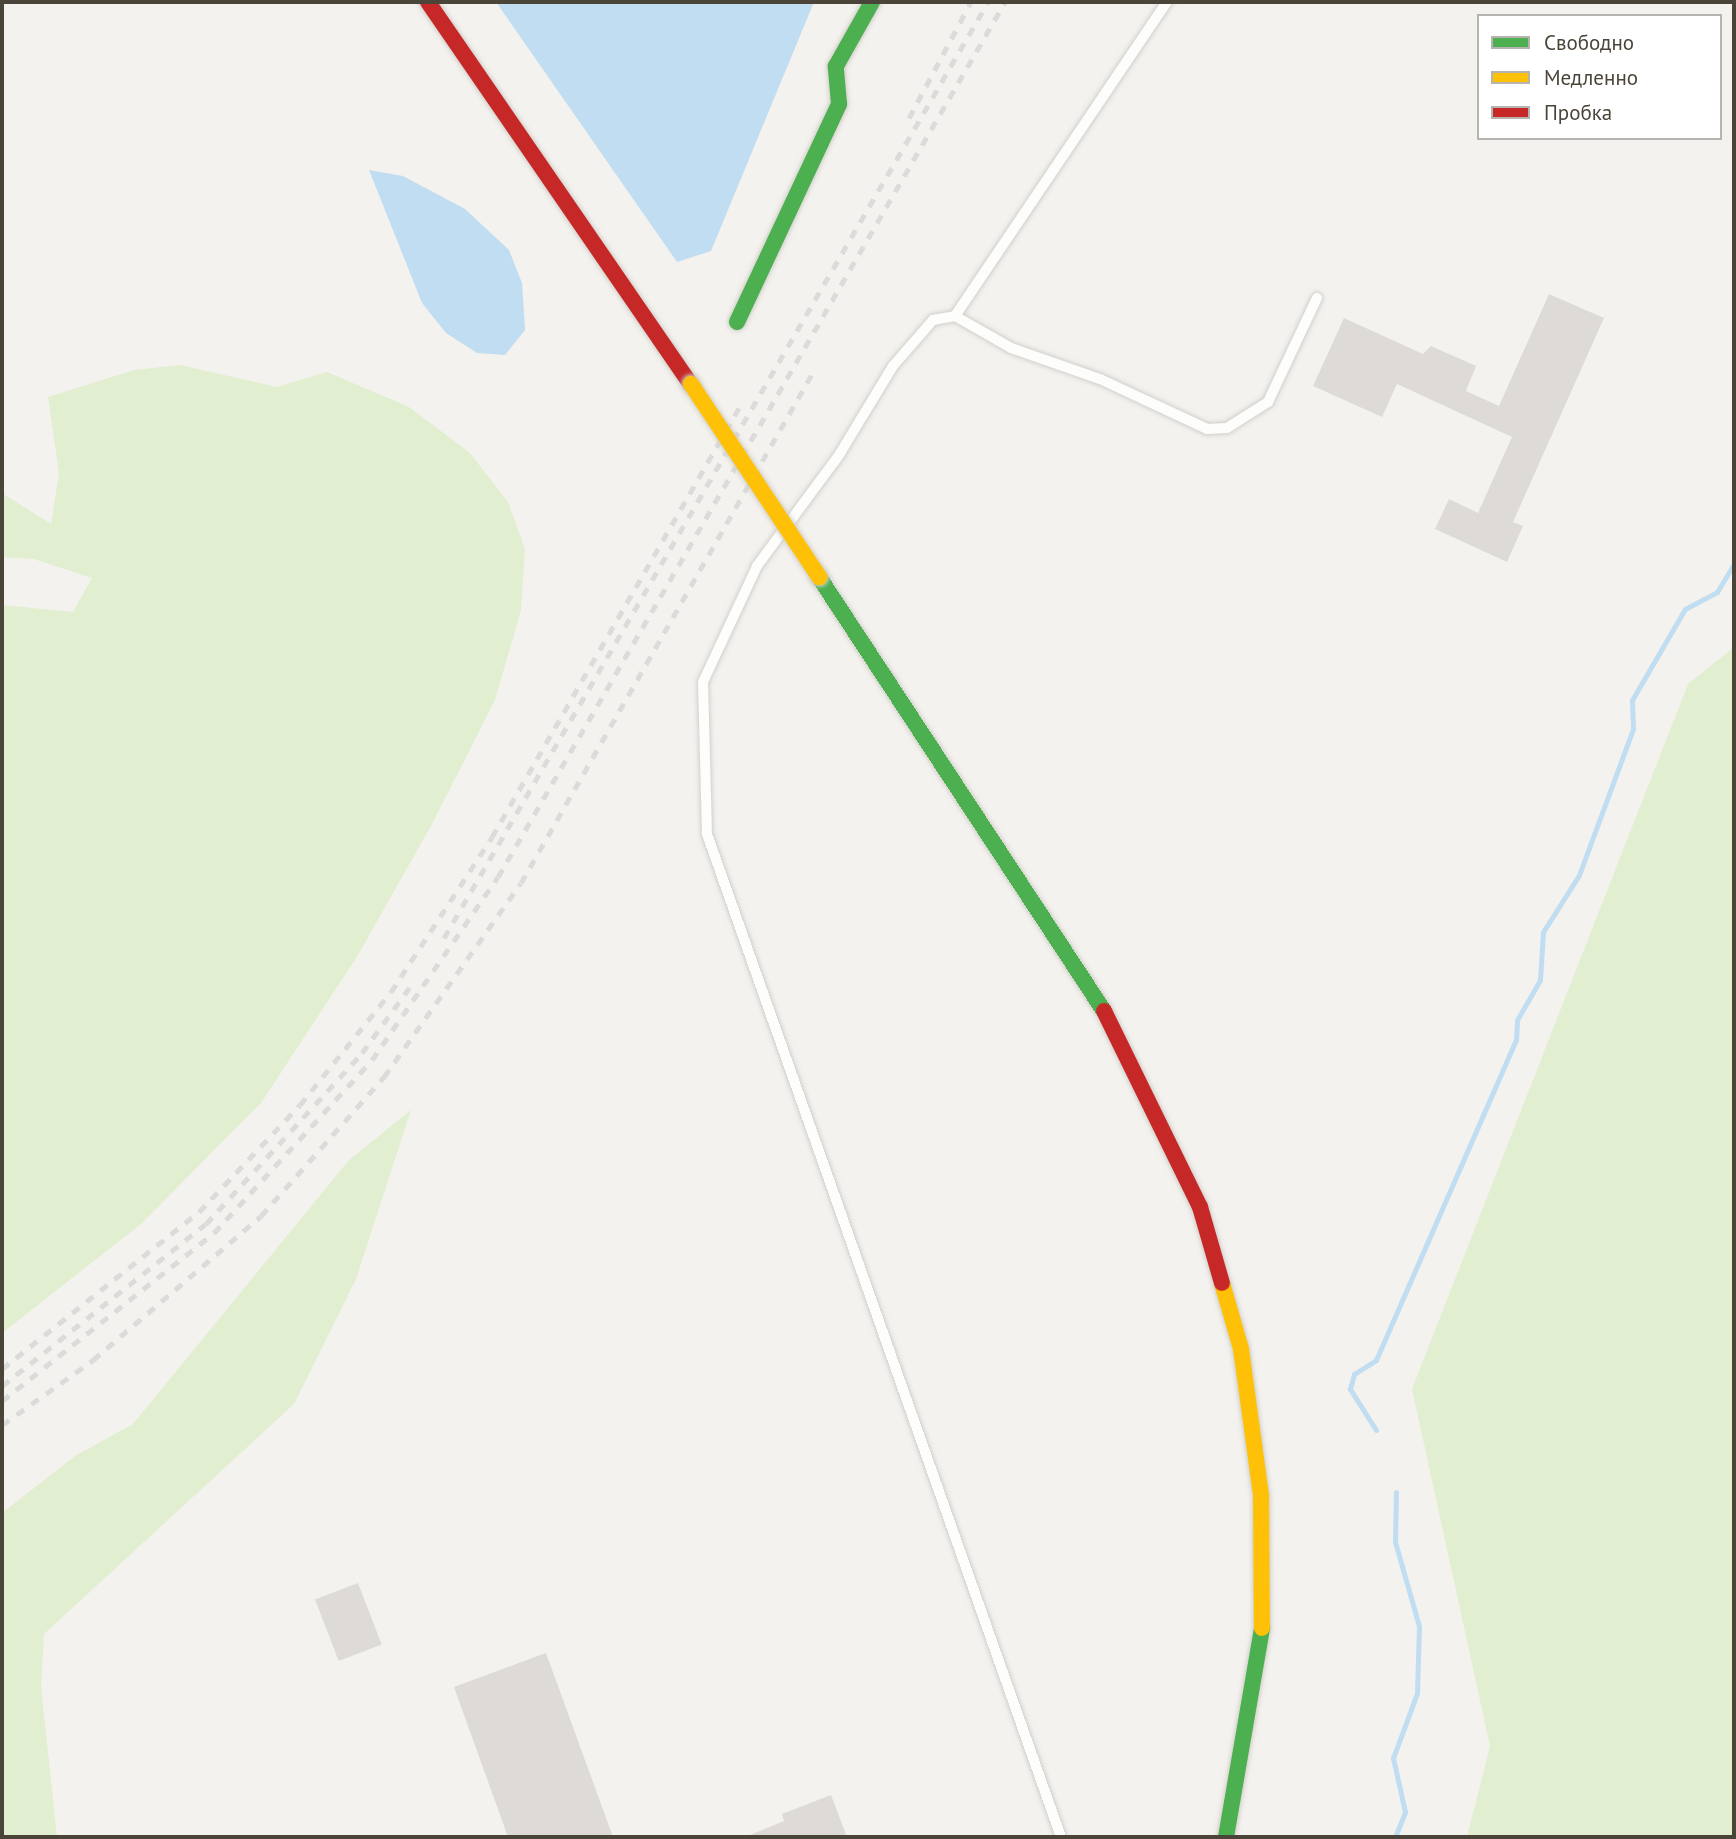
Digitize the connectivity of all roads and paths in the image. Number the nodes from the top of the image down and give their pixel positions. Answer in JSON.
{"nodes":[{"id":1,"x":428,"y":2,"type":"edge"},
{"id":2,"x":872,"y":2,"type":"edge"},
{"id":3,"x":1167,"y":2,"type":"edge"},
{"id":4,"x":1317,"y":298,"type":"dead end"},
{"id":5,"x":956,"y":316,"type":"junction"},
{"id":6,"x":737,"y":322,"type":"dead end"},
{"id":7,"x":1061,"y":1837,"type":"edge"},
{"id":8,"x":1226,"y":1837,"type":"edge"}],
"edges":[{"from":1,"to":8,"type":"main road","bridge":true},
{"from":2,"to":6,"type":"main road"},
{"from":3,"to":5,"type":"lane"},
{"from":4,"to":5,"type":"lane"},
{"from":5,"to":7,"type":"lane"}]}
